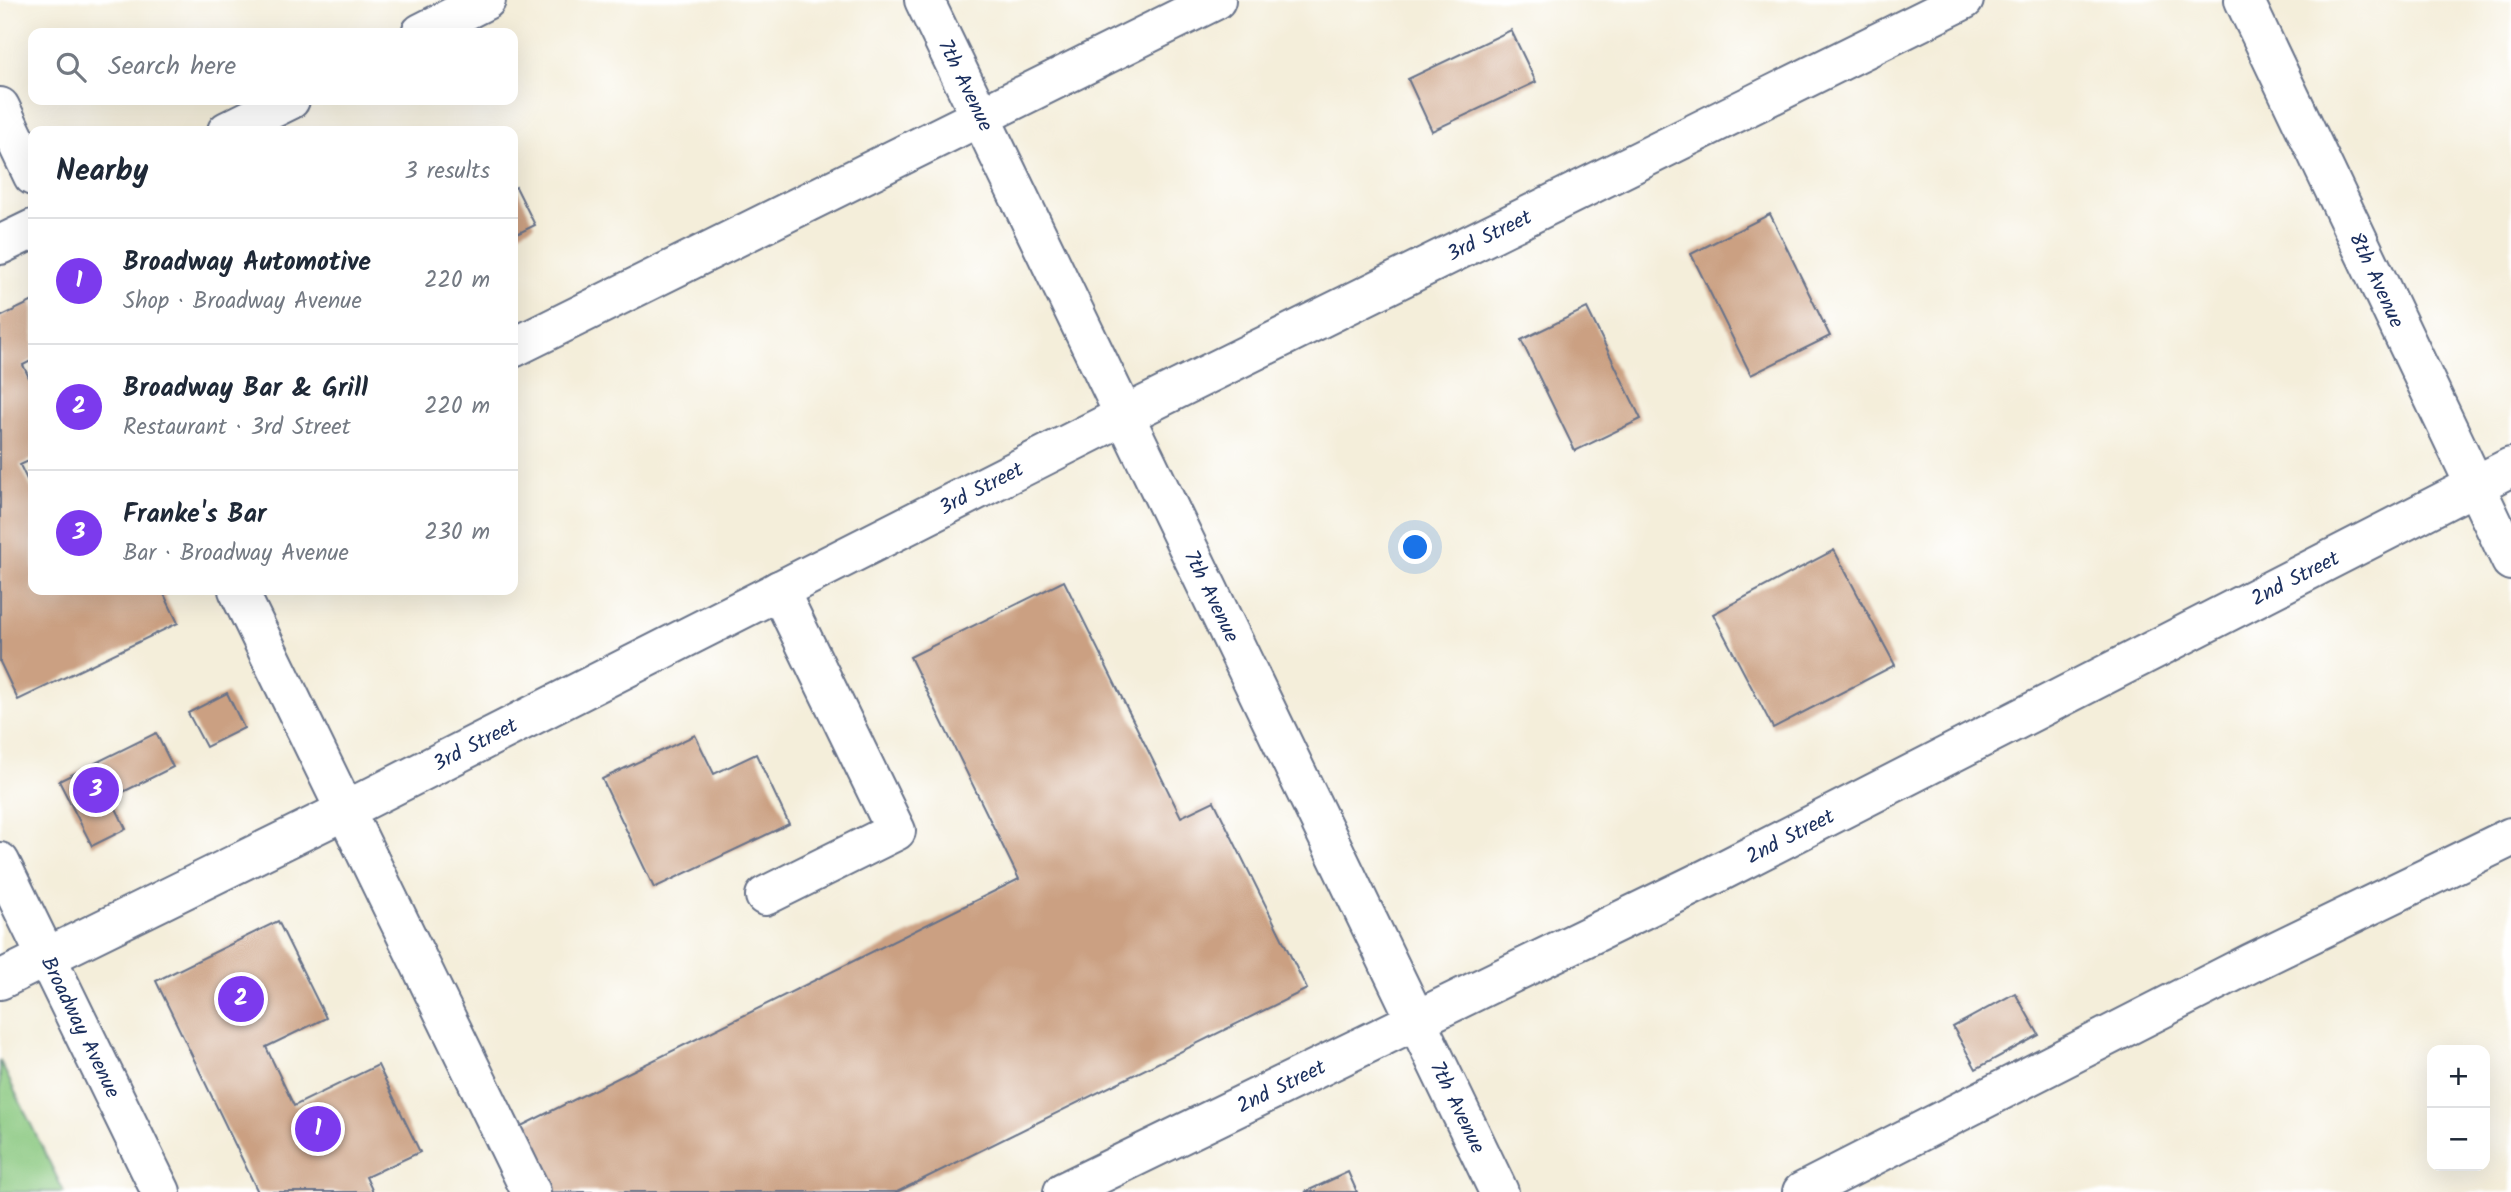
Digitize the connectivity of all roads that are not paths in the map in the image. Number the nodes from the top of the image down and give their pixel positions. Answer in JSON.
{"nodes":[{"id":1,"x":486,"y":0,"type":"edge"},
{"id":2,"x":925,"y":0,"type":"edge"},
{"id":3,"x":1216,"y":0,"type":"edge"},
{"id":4,"x":1964,"y":0,"type":"edge"},
{"id":5,"x":2244,"y":0,"type":"edge"},
{"id":6,"x":431,"y":28,"type":"edge"},
{"id":7,"x":279,"y":105,"type":"edge"},
{"id":8,"x":0,"y":107,"type":"edge"},
{"id":9,"x":982,"y":117,"type":"junction"},
{"id":10,"x":237,"y":126,"type":"edge"},
{"id":11,"x":28,"y":166,"type":"edge"},
{"id":12,"x":28,"y":231,"type":"edge"},
{"id":13,"x":0,"y":245,"type":"edge"},
{"id":14,"x":518,"y":346,"type":"edge"},
{"id":15,"x":1125,"y":415,"type":"junction"},
{"id":16,"x":2511,"y":467,"type":"edge"},
{"id":17,"x":2474,"y":486,"type":"junction"},
{"id":18,"x":2511,"y":561,"type":"edge"},
{"id":19,"x":779,"y":590,"type":"junction"},
{"id":20,"x":239,"y":595,"type":"edge"},
{"id":21,"x":346,"y":810,"type":"junction"},
{"id":22,"x":2511,"y":837,"type":"edge"},
{"id":23,"x":0,"y":862,"type":"edge"},
{"id":24,"x":765,"y":896,"type":"dead end"},
{"id":25,"x":47,"y":957,"type":"junction"},
{"id":26,"x":0,"y":980,"type":"edge"},
{"id":27,"x":1416,"y":1021,"type":"junction"},
{"id":28,"x":161,"y":1192,"type":"edge"},
{"id":29,"x":531,"y":1192,"type":"edge"},
{"id":30,"x":1063,"y":1192,"type":"edge"},
{"id":31,"x":1499,"y":1192,"type":"edge"},
{"id":32,"x":1802,"y":1192,"type":"edge"}],
"edges":[{"from":1,"to":6,"type":"street"},
{"from":2,"to":9,"type":"street","name":"7th Avenue"},
{"from":3,"to":9,"type":"street"},
{"from":4,"to":15,"type":"street","name":"3rd Street"},
{"from":5,"to":17,"type":"street","name":"8th Avenue"},
{"from":7,"to":10,"type":"street"},
{"from":8,"to":11,"type":"street"},
{"from":9,"to":14,"type":"street"},
{"from":9,"to":15,"type":"street","name":"7th Avenue"},
{"from":12,"to":13,"type":"street"},
{"from":15,"to":19,"type":"street","name":"3rd Street"},
{"from":15,"to":27,"type":"street","name":"7th Avenue"},
{"from":16,"to":17,"type":"street","name":"2nd Street"},
{"from":17,"to":18,"type":"street","name":"8th Avenue"},
{"from":17,"to":27,"type":"street","name":"2nd Street"},
{"from":19,"to":21,"type":"street","name":"3rd Street"},
{"from":19,"to":24,"type":"street"},
{"from":20,"to":21,"type":"street"},
{"from":21,"to":25,"type":"street","name":"3rd Street"},
{"from":21,"to":29,"type":"street"},
{"from":22,"to":32,"type":"street"},
{"from":23,"to":25,"type":"street","name":"Broadway Avenue"},
{"from":25,"to":26,"type":"street","name":"3rd Street"},
{"from":25,"to":28,"type":"street","name":"Broadway Avenue"},
{"from":27,"to":30,"type":"street","name":"2nd Street"},
{"from":27,"to":31,"type":"street","name":"7th Avenue"}]}
